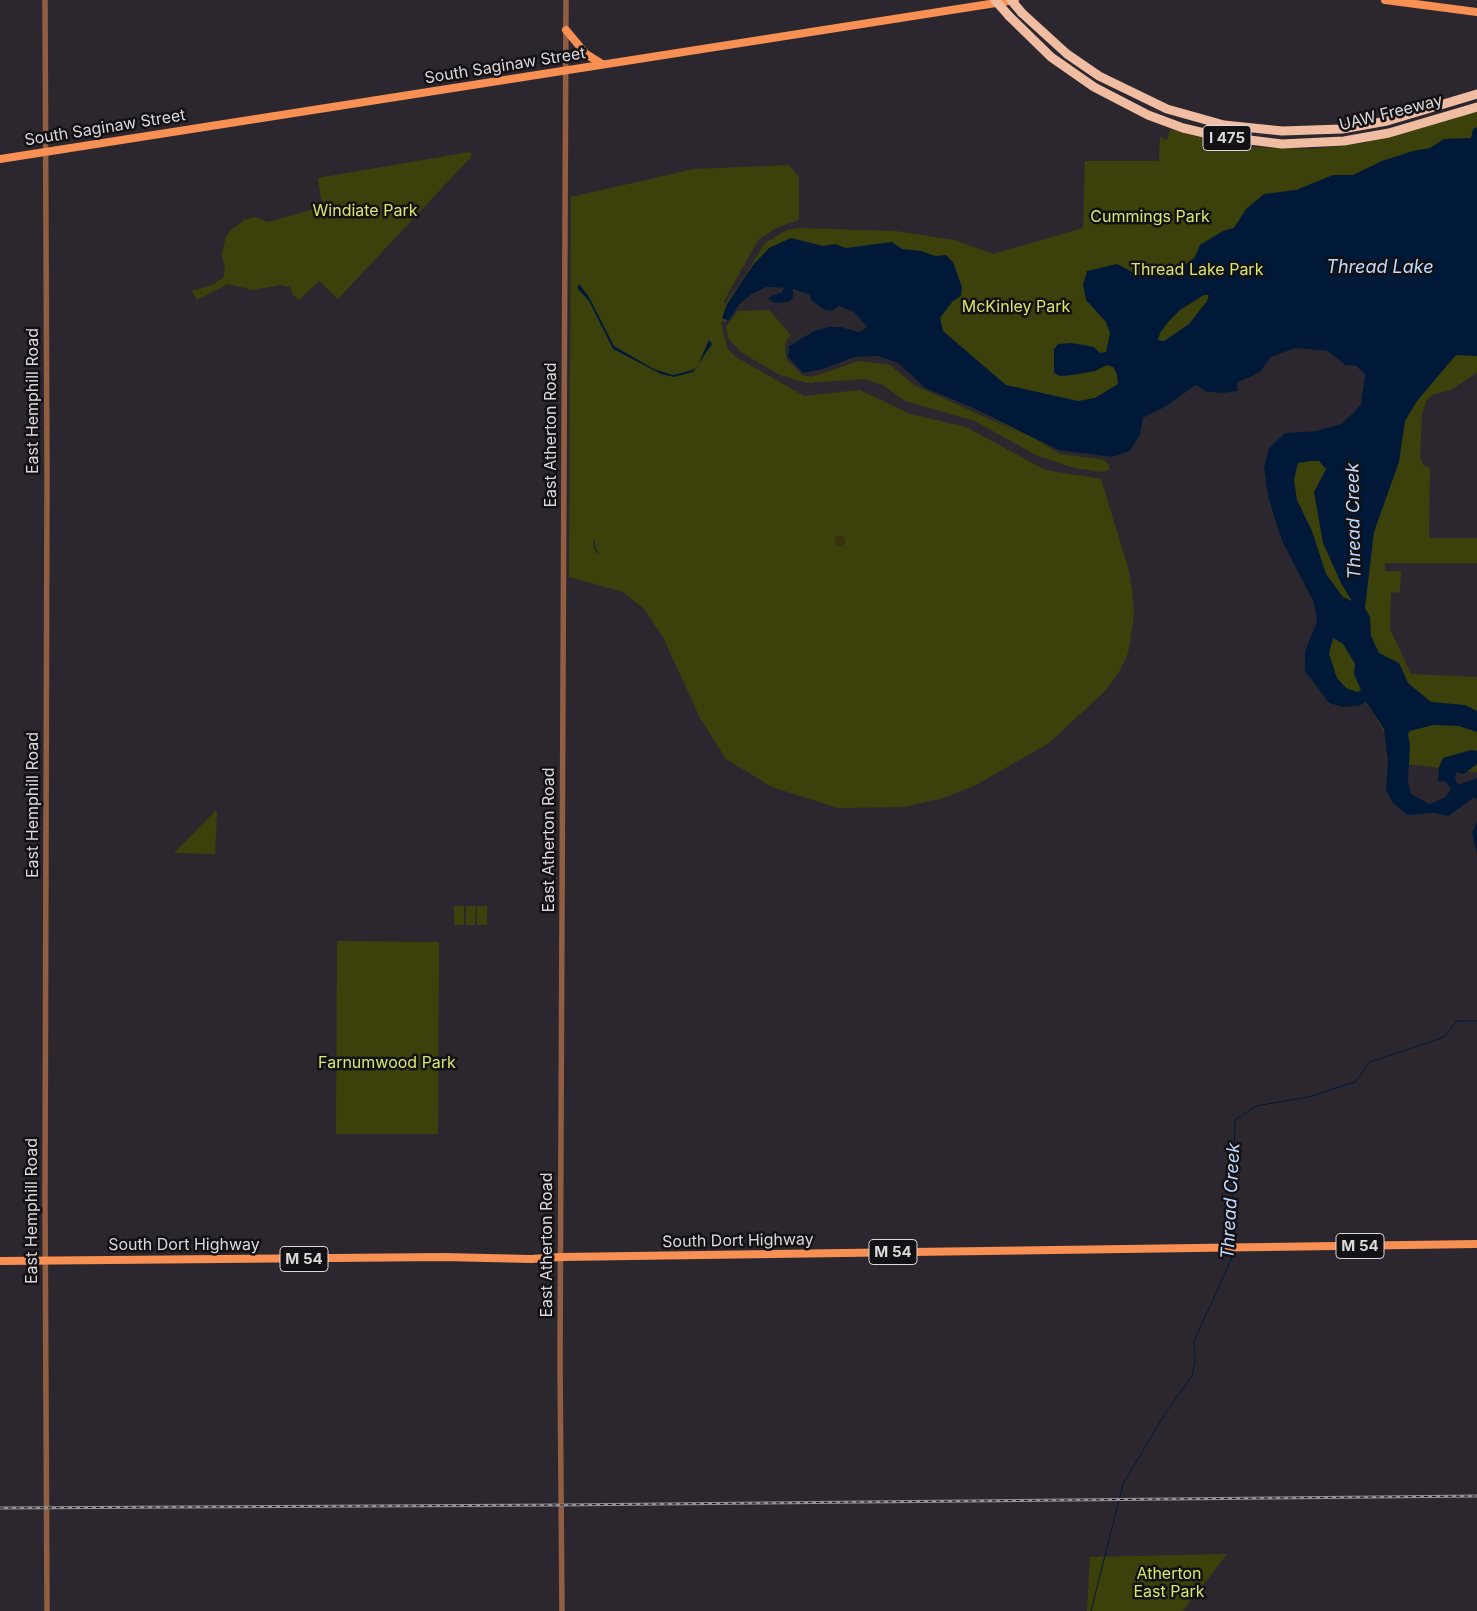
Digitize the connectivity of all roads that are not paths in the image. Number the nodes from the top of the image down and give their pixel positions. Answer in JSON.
{"nodes":[{"id":1,"x":45,"y":0,"type":"edge"},
{"id":2,"x":566,"y":0,"type":"edge"},
{"id":3,"x":995,"y":0,"type":"edge"},
{"id":4,"x":1011,"y":0,"type":"edge"},
{"id":5,"x":1015,"y":0,"type":"edge"},
{"id":6,"x":1385,"y":0,"type":"edge"},
{"id":7,"x":1477,"y":12,"type":"edge"},
{"id":8,"x":566,"y":30,"type":"junction"},
{"id":9,"x":602,"y":64,"type":"junction"},
{"id":10,"x":566,"y":70,"type":"junction"},
{"id":11,"x":1477,"y":94,"type":"edge"},
{"id":12,"x":1477,"y":107,"type":"edge"},
{"id":13,"x":45,"y":152,"type":"junction"},
{"id":14,"x":0,"y":159,"type":"edge"},
{"id":15,"x":1477,"y":1244,"type":"edge"},
{"id":16,"x":561,"y":1257,"type":"junction"},
{"id":17,"x":46,"y":1260,"type":"junction"},
{"id":18,"x":0,"y":1261,"type":"edge"},
{"id":19,"x":47,"y":1611,"type":"edge"},
{"id":20,"x":562,"y":1611,"type":"edge"}],
"edges":[{"from":1,"to":13,"type":"street","name":"East Hemphill Road"},
{"from":2,"to":8,"type":"street","name":"East Atherton Road"},
{"from":3,"to":12,"type":"highway","name":"UAW Freeway","number":"I 475","bridge":true},
{"from":4,"to":11,"type":"highway","name":"UAW Freeway","number":"I 475","bridge":true},
{"from":5,"to":9,"type":"main road","name":"South Saginaw Street"},
{"from":6,"to":7,"type":"main road"},
{"from":8,"to":9,"type":"main road"},
{"from":8,"to":10,"type":"street","name":"East Atherton Road"},
{"from":9,"to":10,"type":"main road","name":"South Saginaw Street"},
{"from":10,"to":13,"type":"main road","name":"South Saginaw Street"},
{"from":10,"to":16,"type":"street","name":"East Atherton Road"},
{"from":13,"to":14,"type":"main road","name":"South Saginaw Street"},
{"from":13,"to":17,"type":"street","name":"East Hemphill Road"},
{"from":15,"to":16,"type":"main road","name":"South Dort Highway","number":"M 54"},
{"from":16,"to":17,"type":"main road","name":"South Dort Highway","number":"M 54"},
{"from":16,"to":20,"type":"street","name":"East Atherton Road"},
{"from":17,"to":18,"type":"main road","name":"South Dort Highway","number":"M 54"},
{"from":17,"to":19,"type":"street","name":"East Hemphill Road"}]}
